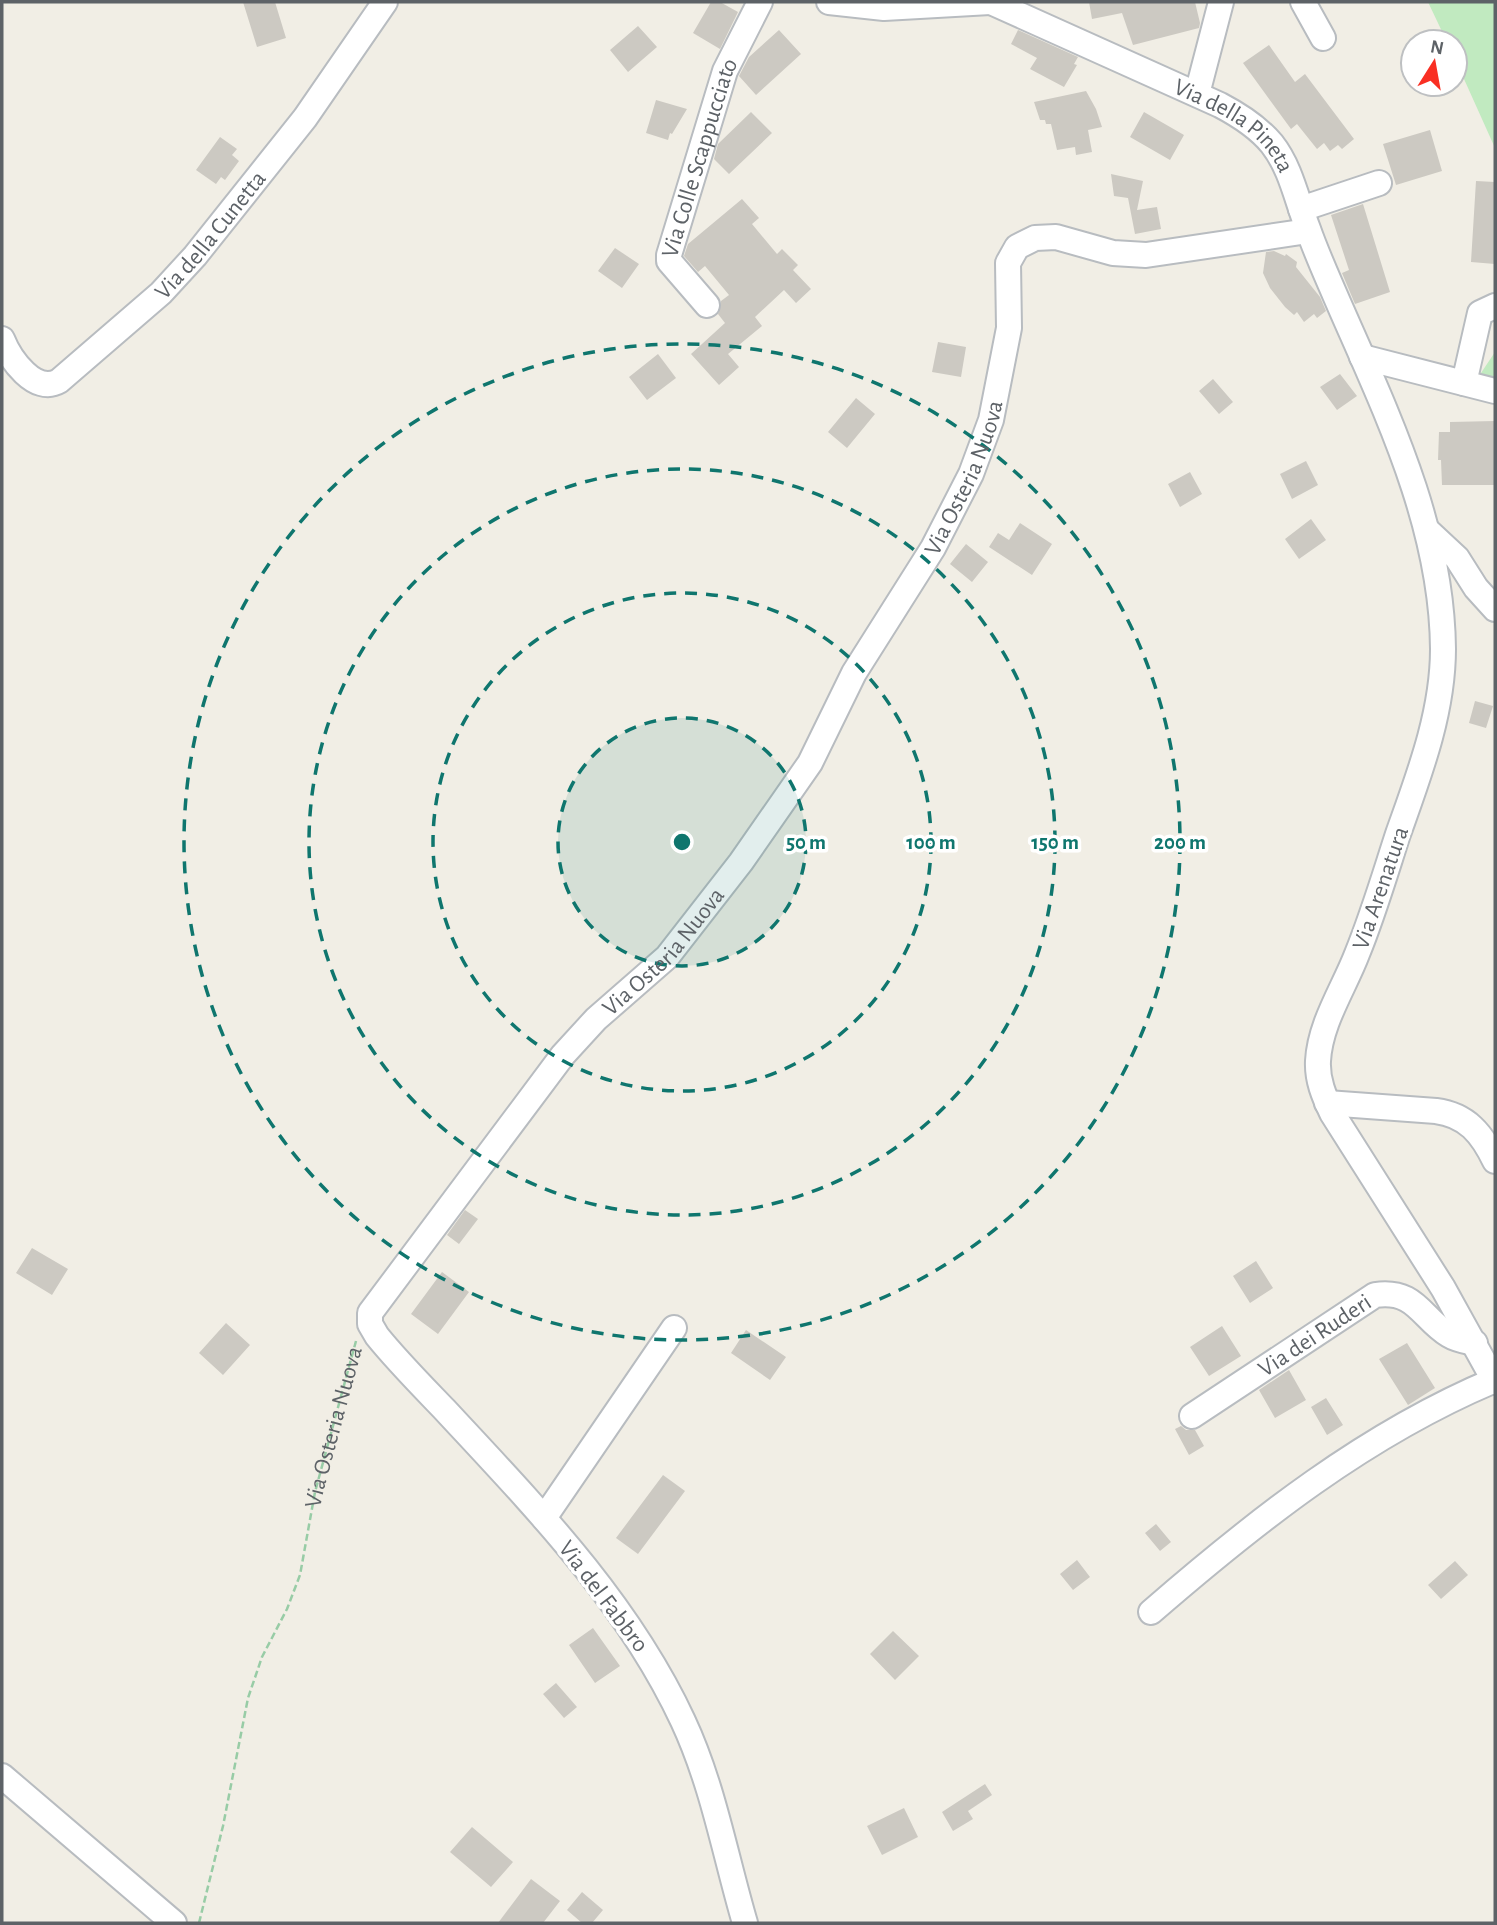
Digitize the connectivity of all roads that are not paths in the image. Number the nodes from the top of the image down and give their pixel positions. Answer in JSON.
{"nodes":[{"id":1,"x":386,"y":2,"type":"edge"},
{"id":2,"x":760,"y":2,"type":"edge"},
{"id":3,"x":829,"y":2,"type":"edge"},
{"id":4,"x":990,"y":2,"type":"edge"},
{"id":5,"x":1220,"y":2,"type":"edge"},
{"id":6,"x":1303,"y":2,"type":"edge"},
{"id":7,"x":1323,"y":37,"type":"dead end"},
{"id":8,"x":1197,"y":94,"type":"junction"},
{"id":9,"x":1379,"y":183,"type":"dead end"},
{"id":10,"x":1304,"y":220,"type":"junction"},
{"id":11,"x":707,"y":305,"type":"dead end"},
{"id":12,"x":1495,"y":306,"type":"edge"},
{"id":13,"x":2,"y":339,"type":"edge"},
{"id":14,"x":1363,"y":357,"type":"junction"},
{"id":15,"x":1464,"y":383,"type":"junction"},
{"id":16,"x":1495,"y":391,"type":"edge"},
{"id":17,"x":1428,"y":531,"type":"junction"},
{"id":18,"x":1495,"y":609,"type":"edge"},
{"id":19,"x":1328,"y":1103,"type":"junction"},
{"id":20,"x":1495,"y":1161,"type":"edge"},
{"id":21,"x":370,"y":1324,"type":"joint"},
{"id":22,"x":674,"y":1328,"type":"dead end"},
{"id":23,"x":1475,"y":1343,"type":"junction"},
{"id":24,"x":1495,"y":1380,"type":"edge"},
{"id":25,"x":1192,"y":1416,"type":"dead end"},
{"id":26,"x":544,"y":1518,"type":"junction"},
{"id":27,"x":1151,"y":1612,"type":"dead end"},
{"id":28,"x":2,"y":1776,"type":"edge"},
{"id":29,"x":174,"y":1923,"type":"edge"},
{"id":30,"x":745,"y":1923,"type":"edge"}],
"edges":[{"from":1,"to":13,"type":"street","name":"Via della Cunetta"},
{"from":2,"to":11,"type":"street","name":"Via Colle Scappucciato"},
{"from":3,"to":4,"type":"street","name":"Via della Pineta"},
{"from":4,"to":8,"type":"street","name":"Via della Pineta"},
{"from":5,"to":8,"type":"street"},
{"from":6,"to":7,"type":"street"},
{"from":8,"to":10,"type":"street","name":"Via della Pineta"},
{"from":9,"to":10,"type":"street","name":"Via Osteria Nuova"},
{"from":10,"to":14,"type":"street","name":"Via della Pineta"},
{"from":10,"to":21,"type":"street","name":"Via Osteria Nuova"},
{"from":12,"to":15,"type":"street"},
{"from":14,"to":15,"type":"street"},
{"from":14,"to":17,"type":"street","name":"Via Arenatura"},
{"from":15,"to":16,"type":"street"},
{"from":17,"to":18,"type":"street"},
{"from":17,"to":19,"type":"street","name":"Via Arenatura"},
{"from":19,"to":20,"type":"street"},
{"from":19,"to":23,"type":"street","name":"Via Arenatura"},
{"from":21,"to":26,"type":"street","name":"Via del Fabbro"},
{"from":22,"to":26,"type":"street"},
{"from":23,"to":24,"type":"street","name":"Via Arenatura"},
{"from":23,"to":25,"type":"street","name":"Via dei Ruderi"},
{"from":24,"to":27,"type":"street"},
{"from":26,"to":30,"type":"street","name":"Via del Fabbro"},
{"from":28,"to":29,"type":"street"}]}
